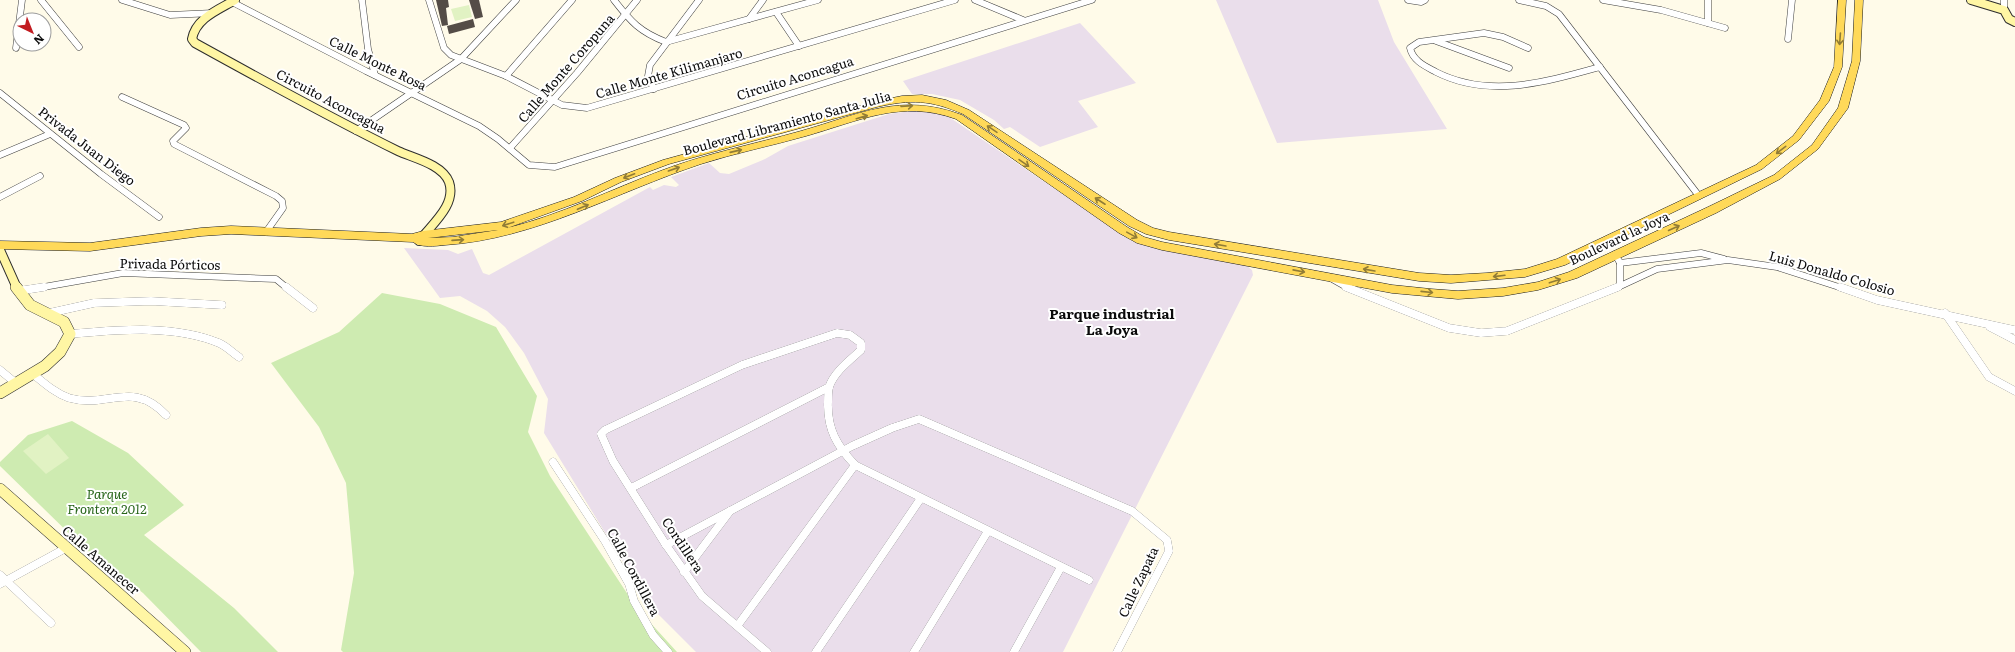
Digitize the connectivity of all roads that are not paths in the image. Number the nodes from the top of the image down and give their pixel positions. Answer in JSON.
{"nodes":[{"id":1,"x":22,"y":0,"type":"edge"},
{"id":2,"x":41,"y":0,"type":"edge"},
{"id":3,"x":122,"y":0,"type":"edge"},
{"id":4,"x":362,"y":0,"type":"edge"},
{"id":5,"x":429,"y":0,"type":"edge"},
{"id":6,"x":516,"y":0,"type":"edge"},
{"id":7,"x":572,"y":0,"type":"edge"},
{"id":8,"x":614,"y":0,"type":"edge"},
{"id":9,"x":637,"y":0,"type":"edge"},
{"id":10,"x":699,"y":0,"type":"edge"},
{"id":11,"x":763,"y":0,"type":"edge"},
{"id":12,"x":818,"y":0,"type":"edge"},
{"id":13,"x":955,"y":0,"type":"edge"},
{"id":14,"x":975,"y":0,"type":"edge"},
{"id":15,"x":1092,"y":0,"type":"edge"},
{"id":16,"x":1408,"y":0,"type":"edge"},
{"id":17,"x":1425,"y":0,"type":"edge"},
{"id":18,"x":1519,"y":0,"type":"edge"},
{"id":19,"x":1603,"y":0,"type":"edge"},
{"id":20,"x":1651,"y":0,"type":"edge"},
{"id":21,"x":1708,"y":0,"type":"edge"},
{"id":22,"x":1792,"y":0,"type":"edge"},
{"id":23,"x":1842,"y":0,"type":"edge"},
{"id":24,"x":1859,"y":0,"type":"edge"},
{"id":25,"x":1971,"y":0,"type":"edge"},
{"id":26,"x":2004,"y":0,"type":"edge"},
{"id":27,"x":234,"y":1,"type":"edge"},
{"id":28,"x":1652,"y":8,"type":"junction"},
{"id":29,"x":2004,"y":10,"type":"junction"},
{"id":30,"x":20,"y":12,"type":"edge"},
{"id":31,"x":776,"y":12,"type":"junction"},
{"id":32,"x":213,"y":13,"type":"junction"},
{"id":33,"x":626,"y":15,"type":"junction"},
{"id":34,"x":749,"y":19,"type":"junction"},
{"id":35,"x":1023,"y":20,"type":"junction"},
{"id":36,"x":2012,"y":20,"type":"edge"},
{"id":37,"x":1708,"y":23,"type":"junction"},
{"id":38,"x":1725,"y":28,"type":"dead end"},
{"id":39,"x":1788,"y":39,"type":"dead end"},
{"id":40,"x":1434,"y":40,"type":"junction"},
{"id":41,"x":666,"y":42,"type":"junction"},
{"id":42,"x":799,"y":46,"type":"junction"},
{"id":43,"x":79,"y":47,"type":"dead end"},
{"id":44,"x":1528,"y":48,"type":"dead end"},
{"id":45,"x":461,"y":58,"type":"junction"},
{"id":46,"x":1600,"y":67,"type":"junction"},
{"id":47,"x":1509,"y":68,"type":"dead end"},
{"id":48,"x":375,"y":75,"type":"junction"},
{"id":49,"x":506,"y":76,"type":"junction"},
{"id":50,"x":654,"y":89,"type":"junction"},
{"id":51,"x":412,"y":92,"type":"junction"},
{"id":52,"x":0,"y":93,"type":"edge"},
{"id":53,"x":122,"y":97,"type":"dead end"},
{"id":54,"x":554,"y":101,"type":"junction"},
{"id":55,"x":356,"y":131,"type":"junction"},
{"id":56,"x":50,"y":134,"type":"junction"},
{"id":57,"x":510,"y":148,"type":"junction"},
{"id":58,"x":0,"y":155,"type":"edge"},
{"id":59,"x":40,"y":176,"type":"dead end"},
{"id":60,"x":1699,"y":196,"type":"junction"},
{"id":61,"x":0,"y":197,"type":"edge"},
{"id":62,"x":160,"y":217,"type":"dead end"},
{"id":63,"x":266,"y":232,"type":"junction"},
{"id":64,"x":418,"y":238,"type":"junction"},
{"id":65,"x":0,"y":245,"type":"edge"},
{"id":66,"x":0,"y":250,"type":"edge"},
{"id":67,"x":1259,"y":251,"type":"joint"},
{"id":68,"x":1618,"y":259,"type":"junction"},
{"id":69,"x":1728,"y":260,"type":"junction"},
{"id":70,"x":1260,"y":264,"type":"joint"},
{"id":71,"x":1330,"y":278,"type":"junction"},
{"id":72,"x":1620,"y":286,"type":"junction"},
{"id":73,"x":18,"y":291,"type":"junction"},
{"id":74,"x":222,"y":305,"type":"dead end"},
{"id":75,"x":313,"y":308,"type":"dead end"},
{"id":76,"x":49,"y":313,"type":"junction"},
{"id":77,"x":1945,"y":313,"type":"junction"},
{"id":78,"x":1977,"y":321,"type":"junction"},
{"id":79,"x":2015,"y":330,"type":"edge"},
{"id":80,"x":70,"y":334,"type":"junction"},
{"id":81,"x":2015,"y":340,"type":"edge"},
{"id":82,"x":239,"y":357,"type":"dead end"},
{"id":83,"x":0,"y":370,"type":"edge"},
{"id":84,"x":33,"y":374,"type":"junction"},
{"id":85,"x":17,"y":384,"type":"junction"},
{"id":86,"x":829,"y":387,"type":"junction"},
{"id":87,"x":2015,"y":391,"type":"edge"},
{"id":88,"x":0,"y":392,"type":"edge"},
{"id":89,"x":166,"y":415,"type":"dead end"},
{"id":90,"x":841,"y":451,"type":"junction"},
{"id":91,"x":553,"y":462,"type":"dead end"},
{"id":92,"x":855,"y":465,"type":"junction"},
{"id":93,"x":631,"y":488,"type":"junction"},
{"id":94,"x":0,"y":489,"type":"edge"},
{"id":95,"x":921,"y":498,"type":"junction"},
{"id":96,"x":732,"y":508,"type":"junction"},
{"id":97,"x":988,"y":531,"type":"junction"},
{"id":98,"x":666,"y":545,"type":"junction"},
{"id":99,"x":66,"y":548,"type":"junction"},
{"id":100,"x":1061,"y":567,"type":"junction"},
{"id":101,"x":684,"y":572,"type":"junction"},
{"id":102,"x":2,"y":580,"type":"edge"},
{"id":103,"x":1089,"y":580,"type":"dead end"},
{"id":104,"x":51,"y":623,"type":"dead end"},
{"id":105,"x":738,"y":625,"type":"junction"},
{"id":106,"x":185,"y":652,"type":"edge"},
{"id":107,"x":668,"y":652,"type":"edge"},
{"id":108,"x":767,"y":652,"type":"edge"},
{"id":109,"x":816,"y":652,"type":"edge"},
{"id":110,"x":914,"y":652,"type":"edge"},
{"id":111,"x":1014,"y":652,"type":"edge"},
{"id":112,"x":1118,"y":652,"type":"edge"}],
"edges":[{"from":1,"to":30,"type":"street"},
{"from":2,"to":43,"type":"street"},
{"from":3,"to":32,"type":"street"},
{"from":4,"to":48,"type":"street"},
{"from":5,"to":45,"type":"street","name":"Calle Monte Kilimanjaro"},
{"from":6,"to":45,"type":"street"},
{"from":7,"to":49,"type":"street"},
{"from":8,"to":33,"type":"street"},
{"from":9,"to":33,"type":"street","name":"Calle Monte Coropuna"},
{"from":10,"to":41,"type":"street"},
{"from":11,"to":34,"type":"street"},
{"from":12,"to":31,"type":"street"},
{"from":13,"to":42,"type":"street","name":"Calle Monte Kilimanjaro"},
{"from":14,"to":35,"type":"street"},
{"from":15,"to":35,"type":"street","name":"Circuito Aconcagua"},
{"from":16,"to":17,"type":"street"},
{"from":18,"to":46,"type":"street"},
{"from":19,"to":28,"type":"street"},
{"from":20,"to":28,"type":"street"},
{"from":21,"to":37,"type":"street"},
{"from":22,"to":39,"type":"street"},
{"from":23,"to":60,"type":"main road","name":"Boulevard la Joya","one_way":true},
{"from":68,"to":24,"type":"main road","name":"Boulevard la Joya","one_way":true},
{"from":25,"to":29,"type":"street"},
{"from":26,"to":29,"type":"street"},
{"from":27,"to":32,"type":"street","name":"Circuito Aconcagua"},
{"from":27,"to":48,"type":"street","name":"Calle Monte Rosa"},
{"from":28,"to":37,"type":"street"},
{"from":29,"to":36,"type":"street"},
{"from":31,"to":34,"type":"street"},
{"from":31,"to":42,"type":"street"},
{"from":32,"to":55,"type":"street","name":"Circuito Aconcagua"},
{"from":33,"to":41,"type":"street"},
{"from":33,"to":54,"type":"street","name":"Calle Monte Coropuna"},
{"from":34,"to":41,"type":"street"},
{"from":35,"to":57,"type":"street","name":"Circuito Aconcagua"},
{"from":37,"to":38,"type":"street"},
{"from":40,"to":44,"type":"street"},
{"from":40,"to":46,"type":"street"},
{"from":40,"to":47,"type":"street"},
{"from":41,"to":50,"type":"street"},
{"from":42,"to":50,"type":"street","name":"Calle Monte Kilimanjaro"},
{"from":45,"to":49,"type":"street","name":"Calle Monte Kilimanjaro"},
{"from":45,"to":51,"type":"street"},
{"from":46,"to":60,"type":"street"},
{"from":48,"to":51,"type":"street","name":"Calle Monte Rosa"},
{"from":49,"to":54,"type":"street","name":"Calle Monte Kilimanjaro"},
{"from":50,"to":54,"type":"street","name":"Calle Monte Kilimanjaro"},
{"from":51,"to":55,"type":"street"},
{"from":51,"to":57,"type":"street","name":"Calle Monte Rosa"},
{"from":52,"to":56,"type":"street","name":"Privada Juan Diego"},
{"from":53,"to":63,"type":"street"},
{"from":54,"to":57,"type":"street","name":"Calle Monte Coropuna"},
{"from":55,"to":64,"type":"street","name":"Circuito Aconcagua"},
{"from":56,"to":58,"type":"street"},
{"from":56,"to":62,"type":"street","name":"Privada Juan Diego"},
{"from":59,"to":61,"type":"street"},
{"from":60,"to":67,"type":"main road","name":"Boulevard la Joya","one_way":true},
{"from":63,"to":64,"type":"main road","name":"Boulevard Libramiento Santa Julia"},
{"from":63,"to":65,"type":"main road","name":"Boulevard Libramiento Santa Julia"},
{"from":67,"to":64,"type":"main road","name":"Boulevard Libramiento Santa Julia","one_way":true},
{"from":64,"to":70,"type":"main road","name":"Boulevard Libramiento Santa Julia","one_way":true},
{"from":66,"to":73,"type":"street"},
{"from":68,"to":69,"type":"street"},
{"from":71,"to":68,"type":"main road","name":"Boulevard la Joya","one_way":true},
{"from":68,"to":72,"type":"street"},
{"from":69,"to":72,"type":"street","name":"Luis Donaldo Colosio"},
{"from":69,"to":77,"type":"street","name":"Luis Donaldo Colosio"},
{"from":70,"to":71,"type":"main road","name":"Boulevard la Joya","one_way":true},
{"from":71,"to":72,"type":"street","name":"Luis Donaldo Colosio"},
{"from":73,"to":75,"type":"street","name":"Privada Pórticos"},
{"from":73,"to":76,"type":"street"},
{"from":74,"to":76,"type":"street"},
{"from":76,"to":80,"type":"street"},
{"from":77,"to":78,"type":"street","name":"Luis Donaldo Colosio"},
{"from":77,"to":87,"type":"street"},
{"from":78,"to":79,"type":"street","name":"Luis Donaldo Colosio"},
{"from":78,"to":81,"type":"street"},
{"from":80,"to":82,"type":"street"},
{"from":80,"to":84,"type":"street"},
{"from":83,"to":85,"type":"street"},
{"from":84,"to":85,"type":"street"},
{"from":84,"to":89,"type":"street"},
{"from":85,"to":88,"type":"street"},
{"from":86,"to":90,"type":"street"},
{"from":86,"to":93,"type":"street"},
{"from":86,"to":93,"type":"street","name":"Cordillera"},
{"from":90,"to":92,"type":"street"},
{"from":90,"to":96,"type":"street","name":"Calle Zapata"},
{"from":90,"to":112,"type":"street","name":"Calle Zapata"},
{"from":91,"to":107,"type":"street","name":"Calle Cordillera"},
{"from":92,"to":95,"type":"street"},
{"from":92,"to":105,"type":"street"},
{"from":93,"to":98,"type":"street","name":"Cordillera"},
{"from":94,"to":99,"type":"street","name":"Calle Amanecer"},
{"from":95,"to":97,"type":"street"},
{"from":95,"to":109,"type":"street"},
{"from":96,"to":98,"type":"street","name":"Calle Zapata"},
{"from":96,"to":101,"type":"street"},
{"from":97,"to":100,"type":"street"},
{"from":97,"to":110,"type":"street"},
{"from":98,"to":101,"type":"street","name":"Cordillera"},
{"from":99,"to":102,"type":"street"},
{"from":99,"to":106,"type":"street","name":"Calle Amanecer"},
{"from":100,"to":103,"type":"street"},
{"from":100,"to":111,"type":"street"},
{"from":101,"to":105,"type":"street","name":"Cordillera"},
{"from":102,"to":104,"type":"street"},
{"from":105,"to":108,"type":"street","name":"Cordillera"}]}
